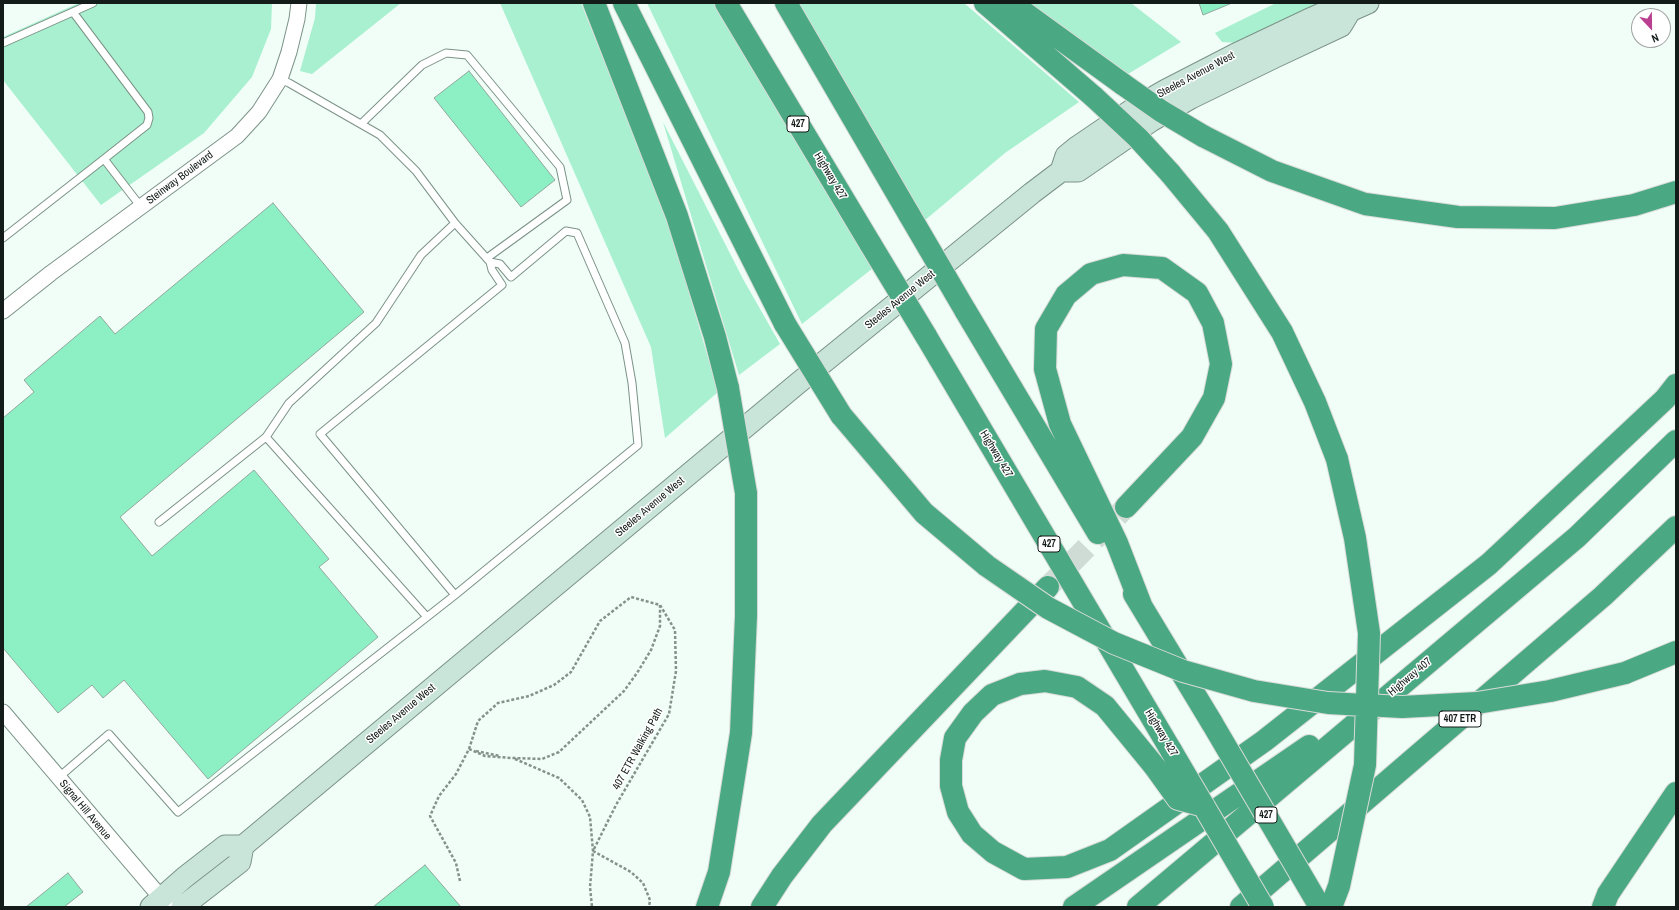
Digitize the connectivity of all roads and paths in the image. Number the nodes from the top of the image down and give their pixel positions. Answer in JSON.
{"nodes":[{"id":1,"x":92,"y":3,"type":"edge"},
{"id":2,"x":298,"y":3,"type":"edge"},
{"id":3,"x":594,"y":3,"type":"edge"},
{"id":4,"x":624,"y":3,"type":"edge"},
{"id":5,"x":726,"y":3,"type":"edge"},
{"id":6,"x":786,"y":3,"type":"edge"},
{"id":7,"x":985,"y":3,"type":"edge"},
{"id":8,"x":1011,"y":3,"type":"edge"},
{"id":9,"x":1359,"y":7,"type":"edge"},
{"id":10,"x":73,"y":12,"type":"junction"},
{"id":11,"x":3,"y":43,"type":"edge"},
{"id":12,"x":280,"y":79,"type":"junction"},
{"id":13,"x":361,"y":124,"type":"junction"},
{"id":14,"x":104,"y":159,"type":"junction"},
{"id":15,"x":1676,"y":192,"type":"edge"},
{"id":16,"x":142,"y":207,"type":"junction"},
{"id":17,"x":455,"y":223,"type":"junction"},
{"id":18,"x":3,"y":238,"type":"edge"},
{"id":19,"x":488,"y":260,"type":"junction"},
{"id":20,"x":3,"y":311,"type":"edge"},
{"id":21,"x":1676,"y":385,"type":"edge"},
{"id":22,"x":266,"y":437,"type":"junction"},
{"id":23,"x":1676,"y":441,"type":"edge"},
{"id":24,"x":1126,"y":507,"type":"tunnel mouth"},
{"id":25,"x":159,"y":522,"type":"dead end"},
{"id":26,"x":1676,"y":527,"type":"edge"},
{"id":27,"x":1048,"y":587,"type":"tunnel mouth"},
{"id":28,"x":455,"y":595,"type":"junction"},
{"id":29,"x":660,"y":605,"type":"junction"},
{"id":30,"x":1142,"y":606,"type":"junction"},
{"id":31,"x":426,"y":617,"type":"junction"},
{"id":32,"x":1676,"y":652,"type":"edge"},
{"id":33,"x":1414,"y":674,"type":"junction"},
{"id":34,"x":3,"y":712,"type":"edge"},
{"id":35,"x":469,"y":749,"type":"junction"},
{"id":36,"x":512,"y":758,"type":"junction"},
{"id":37,"x":58,"y":778,"type":"junction"},
{"id":38,"x":1676,"y":793,"type":"edge"},
{"id":39,"x":1204,"y":806,"type":"junction"},
{"id":40,"x":243,"y":846,"type":"junction"},
{"id":41,"x":593,"y":851,"type":"junction"},
{"id":42,"x":460,"y":881,"type":"dead end"},
{"id":43,"x":160,"y":904,"type":"edge"},
{"id":44,"x":182,"y":907,"type":"edge"},
{"id":45,"x":592,"y":907,"type":"edge"},
{"id":46,"x":649,"y":907,"type":"edge"},
{"id":47,"x":707,"y":907,"type":"edge"},
{"id":48,"x":762,"y":907,"type":"edge"},
{"id":49,"x":1074,"y":907,"type":"edge"},
{"id":50,"x":1138,"y":907,"type":"edge"},
{"id":51,"x":1241,"y":907,"type":"edge"},
{"id":52,"x":1263,"y":907,"type":"edge"},
{"id":53,"x":1320,"y":907,"type":"edge"},
{"id":54,"x":1331,"y":907,"type":"edge"},
{"id":55,"x":1603,"y":907,"type":"edge"}],
"edges":[{"from":1,"to":10,"type":"lane"},
{"from":2,"to":12,"type":"street","name":"Steinway Boulevard"},
{"from":3,"to":47,"type":"highway","bridge":true},
{"from":4,"to":32,"type":"highway","bridge":true},
{"from":5,"to":39,"type":"highway","name":"Highway 427","number":"427","bridge":true},
{"from":6,"to":30,"type":"highway","number":"427","bridge":true},
{"from":7,"to":54,"type":"highway","bridge":true},
{"from":8,"to":15,"type":"highway","bridge":true},
{"from":9,"to":40,"type":"main road","name":"Steeles Avenue West"},
{"from":10,"to":11,"type":"lane"},
{"from":10,"to":14,"type":"lane"},
{"from":12,"to":13,"type":"lane"},
{"from":12,"to":16,"type":"street","name":"Steinway Boulevard"},
{"from":13,"to":17,"type":"lane"},
{"from":13,"to":19,"type":"lane"},
{"from":14,"to":16,"type":"lane"},
{"from":14,"to":18,"type":"lane"},
{"from":16,"to":20,"type":"street","name":"Steinway Boulevard"},
{"from":17,"to":19,"type":"lane"},
{"from":17,"to":22,"type":"lane"},
{"from":19,"to":28,"type":"lane"},
{"from":19,"to":28,"type":"lane"},
{"from":21,"to":39,"type":"highway","bridge":true},
{"from":22,"to":25,"type":"lane"},
{"from":22,"to":31,"type":"lane"},
{"from":23,"to":33,"type":"highway","name":"Highway 407"},
{"from":24,"to":30,"type":"highway"},
{"from":26,"to":51,"type":"highway","number":"407 ETR"},
{"from":27,"to":48,"type":"highway"},
{"from":28,"to":31,"type":"lane"},
{"from":29,"to":35,"type":"path"},
{"from":29,"to":36,"type":"path","name":"407 ETR Walking Path"},
{"from":29,"to":41,"type":"path","name":"407 ETR Walking Path"},
{"from":30,"to":53,"type":"highway","number":"427","bridge":true},
{"from":31,"to":37,"type":"lane"},
{"from":33,"to":49,"type":"highway"},
{"from":33,"to":50,"type":"highway","name":"Highway 407"},
{"from":34,"to":37,"type":"street","name":"Signal Hill Avenue"},
{"from":35,"to":36,"type":"path","name":"407 ETR Walking Path"},
{"from":35,"to":42,"type":"path"},
{"from":36,"to":41,"type":"path","name":"407 ETR Walking Path"},
{"from":37,"to":43,"type":"street","name":"Signal Hill Avenue"},
{"from":38,"to":55,"type":"highway"},
{"from":39,"to":52,"type":"highway","name":"Highway 427","number":"427","bridge":true},
{"from":40,"to":43,"type":"main road"},
{"from":40,"to":44,"type":"main road"},
{"from":41,"to":45,"type":"path","name":"407 ETR Walking Path"},
{"from":41,"to":46,"type":"path"}]}
